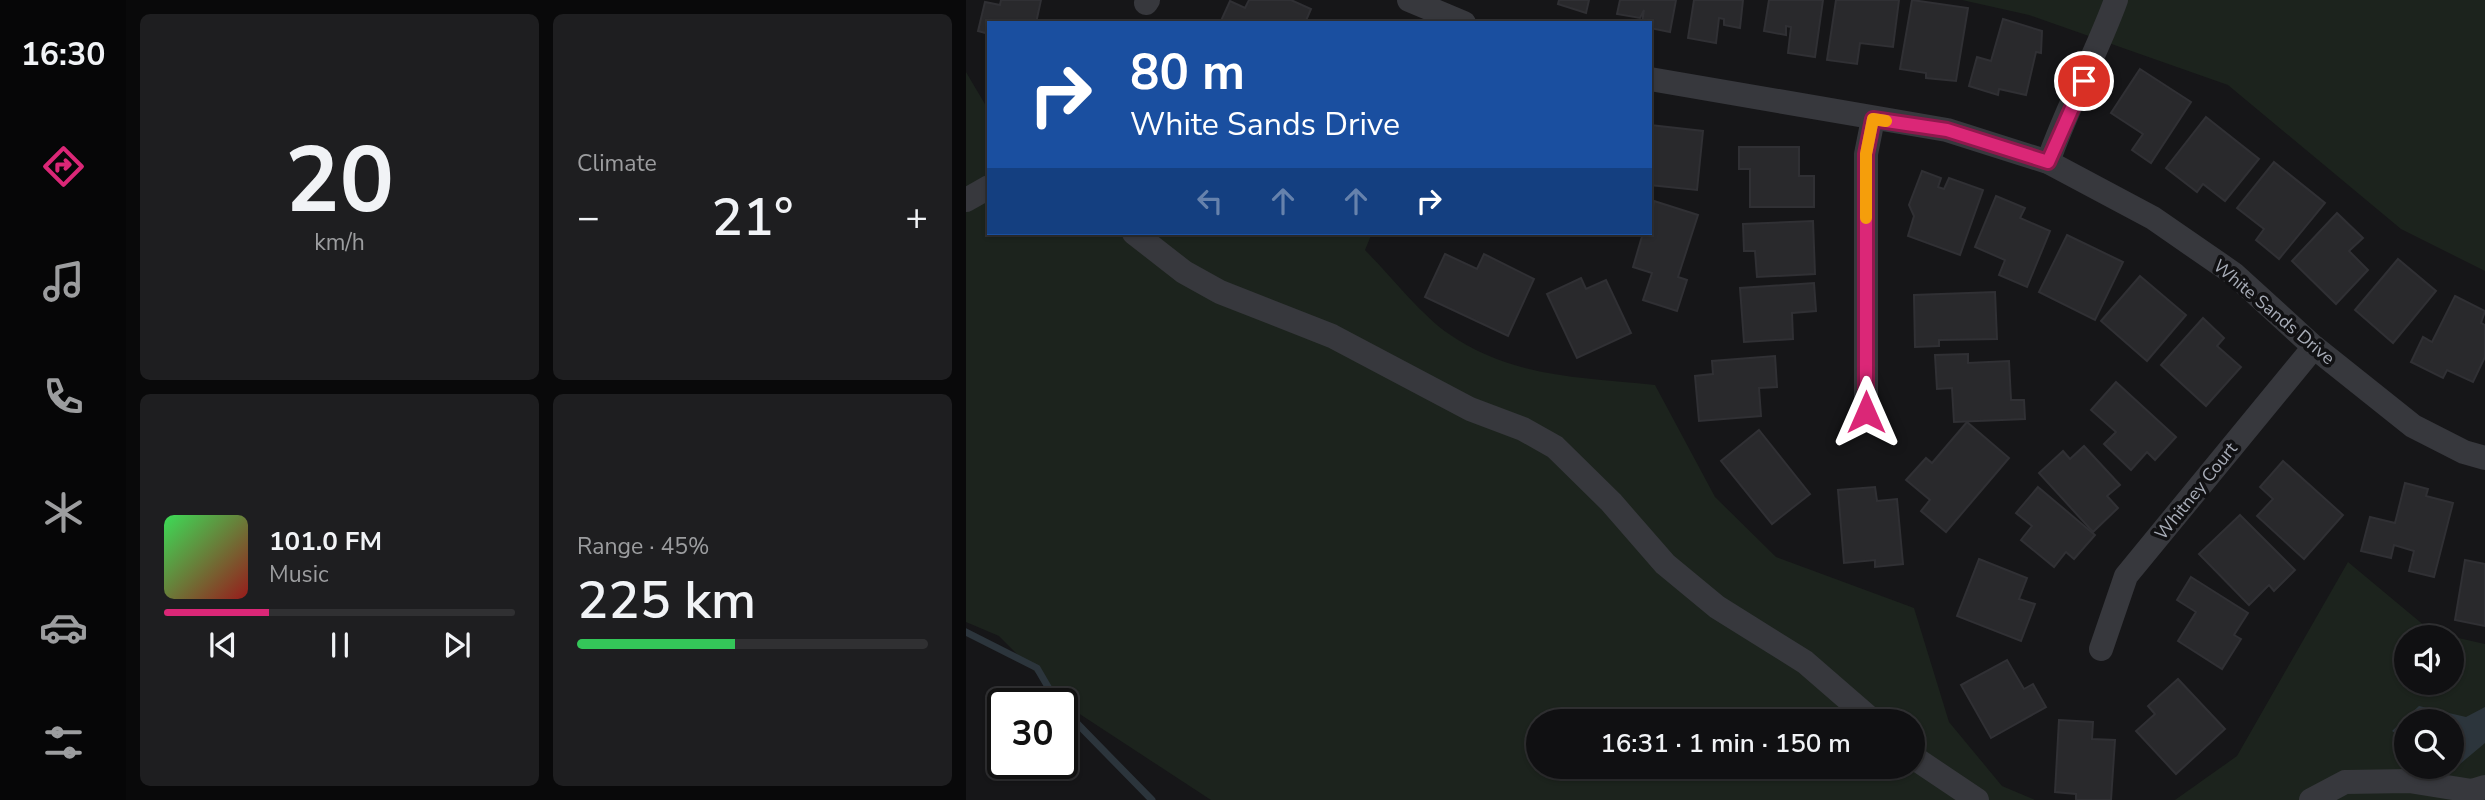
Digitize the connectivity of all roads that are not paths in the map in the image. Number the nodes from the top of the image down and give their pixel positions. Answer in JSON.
{"nodes":[{"id":1,"x":1409,"y":0,"type":"edge"},
{"id":2,"x":2116,"y":0,"type":"edge"},
{"id":3,"x":1459,"y":21,"type":"edge"},
{"id":4,"x":1652,"y":79,"type":"edge"},
{"id":5,"x":1873,"y":119,"type":"junction"},
{"id":6,"x":2048,"y":162,"type":"junction"},
{"id":7,"x":987,"y":188,"type":"edge"},
{"id":8,"x":966,"y":201,"type":"edge"},
{"id":9,"x":1137,"y":235,"type":"edge"},
{"id":10,"x":2314,"y":347,"type":"junction"},
{"id":11,"x":1866,"y":412,"type":"dead end"},
{"id":12,"x":2485,"y":458,"type":"edge"},
{"id":13,"x":2101,"y":649,"type":"dead end"},
{"id":14,"x":1858,"y":709,"type":"edge"},
{"id":15,"x":1925,"y":765,"type":"edge"},
{"id":16,"x":2485,"y":786,"type":"edge"},
{"id":17,"x":1977,"y":800,"type":"edge"},
{"id":18,"x":2311,"y":800,"type":"edge"}],
"edges":[{"from":1,"to":3,"type":"street"},
{"from":2,"to":6,"type":"street"},
{"from":4,"to":5,"type":"street","name":"White Sands Drive"},
{"from":5,"to":6,"type":"street","name":"White Sands Drive"},
{"from":5,"to":11,"type":"street"},
{"from":6,"to":10,"type":"street","name":"White Sands Drive"},
{"from":7,"to":8,"type":"street"},
{"from":9,"to":14,"type":"street"},
{"from":10,"to":12,"type":"street","name":"White Sands Drive"},
{"from":10,"to":13,"type":"street","name":"Whitney Court"},
{"from":15,"to":17,"type":"street"},
{"from":16,"to":18,"type":"street"}]}
